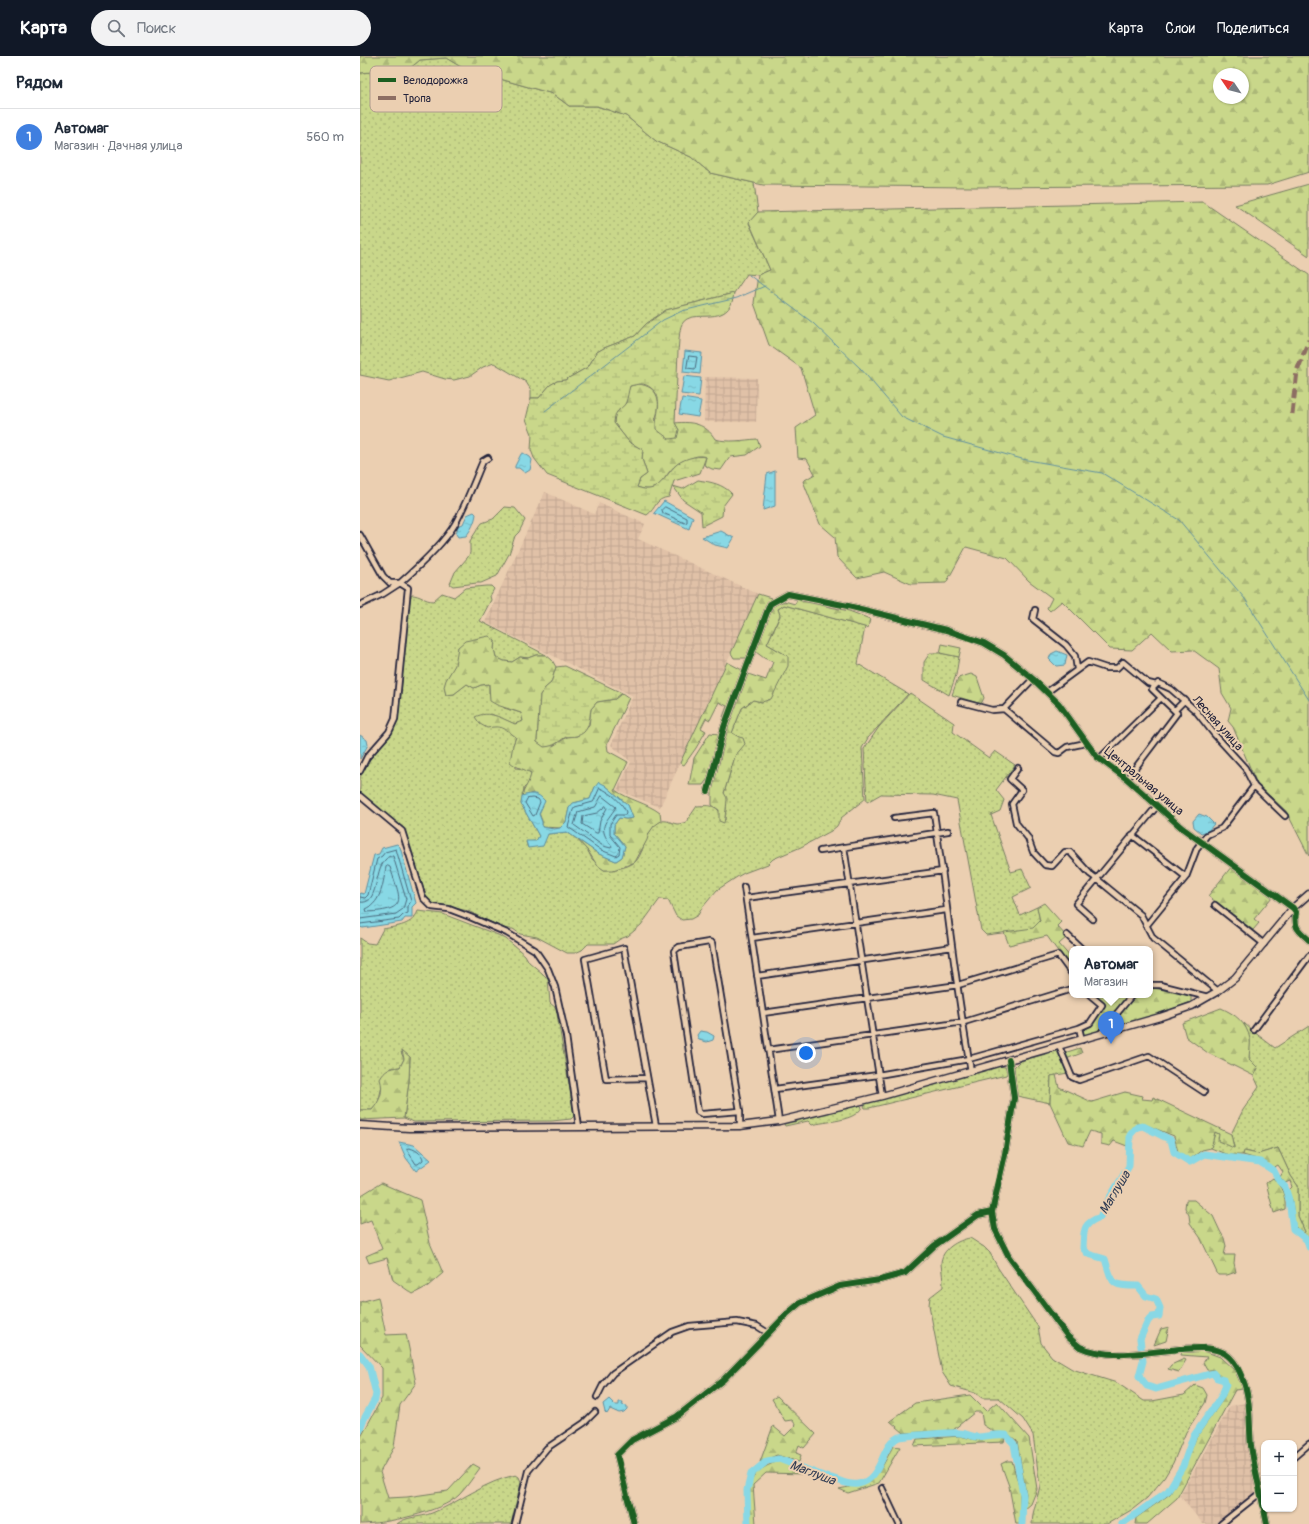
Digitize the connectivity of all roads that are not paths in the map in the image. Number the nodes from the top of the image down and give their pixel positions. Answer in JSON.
{"nodes":[{"id":1,"x":488,"y":458,"type":"dead end"},
{"id":2,"x":360,"y":535,"type":"edge"},
{"id":3,"x":400,"y":583,"type":"junction"},
{"id":4,"x":360,"y":605,"type":"edge"},
{"id":5,"x":1035,"y":610,"type":"dead end"},
{"id":6,"x":1077,"y":670,"type":"junction"},
{"id":7,"x":1033,"y":679,"type":"junction"},
{"id":8,"x":1156,"y":685,"type":"junction"},
{"id":9,"x":1047,"y":692,"type":"junction"},
{"id":10,"x":1161,"y":698,"type":"junction"},
{"id":11,"x":1185,"y":700,"type":"junction"},
{"id":12,"x":961,"y":702,"type":"dead end"},
{"id":13,"x":1004,"y":709,"type":"junction"},
{"id":14,"x":1175,"y":710,"type":"junction"},
{"id":15,"x":1086,"y":743,"type":"junction"},
{"id":16,"x":1099,"y":759,"type":"junction"},
{"id":17,"x":1018,"y":768,"type":"dead end"},
{"id":18,"x":360,"y":771,"type":"edge"},
{"id":19,"x":1127,"y":779,"type":"junction"},
{"id":20,"x":1254,"y":786,"type":"junction"},
{"id":21,"x":708,"y":791,"type":"dead end"},
{"id":22,"x":360,"y":796,"type":"edge"},
{"id":23,"x":1157,"y":806,"type":"junction"},
{"id":24,"x":1286,"y":816,"type":"dead end"},
{"id":25,"x":894,"y":818,"type":"dead end"},
{"id":26,"x":948,"y":831,"type":"dead end"},
{"id":27,"x":937,"y":833,"type":"junction"},
{"id":28,"x":1132,"y":835,"type":"junction"},
{"id":29,"x":1202,"y":842,"type":"junction"},
{"id":30,"x":844,"y":847,"type":"junction"},
{"id":31,"x":820,"y":851,"type":"dead end"},
{"id":32,"x":943,"y":871,"type":"junction"},
{"id":33,"x":1186,"y":877,"type":"junction"},
{"id":34,"x":1097,"y":878,"type":"junction"},
{"id":35,"x":850,"y":884,"type":"junction"},
{"id":36,"x":744,"y":887,"type":"dead end"},
{"id":37,"x":1309,"y":894,"type":"edge"},
{"id":38,"x":746,"y":898,"type":"junction"},
{"id":39,"x":1214,"y":905,"type":"dead end"},
{"id":40,"x":1293,"y":908,"type":"junction"},
{"id":41,"x":946,"y":910,"type":"junction"},
{"id":42,"x":1093,"y":919,"type":"dead end"},
{"id":43,"x":856,"y":922,"type":"junction"},
{"id":44,"x":1146,"y":926,"type":"junction"},
{"id":45,"x":1067,"y":935,"type":"dead end"},
{"id":46,"x":752,"y":938,"type":"junction"},
{"id":47,"x":1309,"y":940,"type":"edge"},
{"id":48,"x":1264,"y":944,"type":"junction"},
{"id":49,"x":1079,"y":946,"type":"edge"},
{"id":50,"x":952,"y":947,"type":"junction"},
{"id":51,"x":1309,"y":956,"type":"edge"},
{"id":52,"x":861,"y":960,"type":"junction"},
{"id":53,"x":1069,"y":970,"type":"edge"},
{"id":54,"x":757,"y":976,"type":"junction"},
{"id":55,"x":958,"y":985,"type":"junction"},
{"id":56,"x":1153,"y":985,"type":"edge"},
{"id":57,"x":1069,"y":990,"type":"edge"},
{"id":58,"x":1218,"y":991,"type":"junction"},
{"id":59,"x":1208,"y":997,"type":"junction"},
{"id":60,"x":867,"y":998,"type":"junction"},
{"id":61,"x":1093,"y":998,"type":"edge"},
{"id":62,"x":1130,"y":998,"type":"edge"},
{"id":63,"x":763,"y":1013,"type":"junction"},
{"id":64,"x":964,"y":1022,"type":"junction"},
{"id":65,"x":1079,"y":1028,"type":"junction"},
{"id":66,"x":1254,"y":1030,"type":"dead end"},
{"id":67,"x":872,"y":1034,"type":"junction"},
{"id":68,"x":1100,"y":1034,"type":"junction"},
{"id":69,"x":1082,"y":1040,"type":"junction"},
{"id":70,"x":1059,"y":1046,"type":"junction"},
{"id":71,"x":768,"y":1050,"type":"junction"},
{"id":72,"x":969,"y":1060,"type":"junction"},
{"id":73,"x":1010,"y":1060,"type":"junction"},
{"id":74,"x":971,"y":1071,"type":"junction"},
{"id":75,"x":878,"y":1075,"type":"junction"},
{"id":76,"x":647,"y":1078,"type":"junction"},
{"id":77,"x":775,"y":1089,"type":"junction"},
{"id":78,"x":1204,"y":1092,"type":"dead end"},
{"id":79,"x":882,"y":1096,"type":"junction"},
{"id":80,"x":740,"y":1111,"type":"junction"},
{"id":81,"x":779,"y":1121,"type":"junction"},
{"id":82,"x":360,"y":1125,"type":"edge"},
{"id":83,"x":656,"y":1126,"type":"junction"},
{"id":84,"x":740,"y":1126,"type":"junction"},
{"id":85,"x":579,"y":1127,"type":"junction"},
{"id":86,"x":992,"y":1212,"type":"junction"},
{"id":87,"x":768,"y":1333,"type":"junction"},
{"id":88,"x":598,"y":1397,"type":"dead end"},
{"id":89,"x":595,"y":1412,"type":"dead end"},
{"id":90,"x":1309,"y":1444,"type":"edge"},
{"id":91,"x":1297,"y":1454,"type":"edge"},
{"id":92,"x":882,"y":1488,"type":"dead end"},
{"id":93,"x":1260,"y":1493,"type":"junction"},
{"id":94,"x":515,"y":1524,"type":"edge"},
{"id":95,"x":634,"y":1524,"type":"edge"},
{"id":96,"x":899,"y":1524,"type":"edge"},
{"id":97,"x":1221,"y":1524,"type":"edge"},
{"id":98,"x":1267,"y":1524,"type":"edge"}],
"edges":[{"from":1,"to":3,"type":"street"},
{"from":2,"to":3,"type":"street"},
{"from":3,"to":4,"type":"street"},
{"from":3,"to":18,"type":"street"},
{"from":5,"to":6,"type":"street"},
{"from":6,"to":8,"type":"street","name":"Лесная улица"},
{"from":6,"to":9,"type":"street"},
{"from":7,"to":9,"type":"street","name":"Центральная улица"},
{"from":7,"to":13,"type":"street"},
{"from":7,"to":21,"type":"street","name":"Центральная улица"},
{"from":8,"to":10,"type":"street"},
{"from":8,"to":11,"type":"street","name":"Лесная улица"},
{"from":9,"to":15,"type":"street","name":"Центральная улица"},
{"from":10,"to":14,"type":"street"},
{"from":10,"to":16,"type":"street"},
{"from":11,"to":14,"type":"street"},
{"from":11,"to":20,"type":"street","name":"Лесная улица"},
{"from":12,"to":13,"type":"street"},
{"from":13,"to":15,"type":"street"},
{"from":14,"to":19,"type":"street"},
{"from":15,"to":16,"type":"street","name":"Центральная улица"},
{"from":16,"to":19,"type":"street","name":"Центральная улица"},
{"from":17,"to":34,"type":"street"},
{"from":19,"to":23,"type":"street","name":"Центральная улица"},
{"from":20,"to":24,"type":"street","name":"Лесная улица"},
{"from":20,"to":29,"type":"street"},
{"from":22,"to":85,"type":"street"},
{"from":23,"to":28,"type":"street"},
{"from":23,"to":29,"type":"street","name":"Центральная улица"},
{"from":25,"to":27,"type":"street"},
{"from":26,"to":27,"type":"street"},
{"from":27,"to":30,"type":"street"},
{"from":27,"to":32,"type":"street"},
{"from":28,"to":33,"type":"street"},
{"from":28,"to":34,"type":"street"},
{"from":29,"to":33,"type":"street"},
{"from":29,"to":40,"type":"street","name":"Центральная улица"},
{"from":30,"to":31,"type":"street"},
{"from":30,"to":35,"type":"street"},
{"from":32,"to":35,"type":"street"},
{"from":32,"to":41,"type":"street"},
{"from":33,"to":44,"type":"street"},
{"from":34,"to":42,"type":"street"},
{"from":34,"to":44,"type":"street"},
{"from":35,"to":38,"type":"street"},
{"from":35,"to":43,"type":"street"},
{"from":36,"to":38,"type":"street"},
{"from":37,"to":40,"type":"main road"},
{"from":38,"to":46,"type":"street"},
{"from":39,"to":48,"type":"street"},
{"from":40,"to":47,"type":"street"},
{"from":40,"to":48,"type":"main road"},
{"from":41,"to":43,"type":"street"},
{"from":41,"to":50,"type":"street"},
{"from":43,"to":46,"type":"street"},
{"from":43,"to":52,"type":"street"},
{"from":44,"to":58,"type":"street"},
{"from":45,"to":49,"type":"street"},
{"from":46,"to":54,"type":"street"},
{"from":48,"to":58,"type":"main road"},
{"from":50,"to":52,"type":"street"},
{"from":50,"to":55,"type":"street"},
{"from":51,"to":66,"type":"street"},
{"from":52,"to":54,"type":"street"},
{"from":52,"to":60,"type":"street"},
{"from":53,"to":55,"type":"street"},
{"from":54,"to":63,"type":"street"},
{"from":55,"to":60,"type":"street"},
{"from":55,"to":64,"type":"street"},
{"from":56,"to":59,"type":"street"},
{"from":57,"to":64,"type":"street"},
{"from":58,"to":59,"type":"main road"},
{"from":59,"to":68,"type":"main road"},
{"from":60,"to":63,"type":"street"},
{"from":60,"to":67,"type":"street"},
{"from":61,"to":65,"type":"street"},
{"from":62,"to":68,"type":"street"},
{"from":63,"to":71,"type":"street"},
{"from":64,"to":67,"type":"street"},
{"from":64,"to":72,"type":"street"},
{"from":65,"to":69,"type":"street"},
{"from":65,"to":72,"type":"street"},
{"from":67,"to":71,"type":"street"},
{"from":67,"to":75,"type":"street"},
{"from":68,"to":69,"type":"main road"},
{"from":69,"to":70,"type":"main road"},
{"from":70,"to":73,"type":"main road"},
{"from":70,"to":78,"type":"street"},
{"from":71,"to":77,"type":"street"},
{"from":72,"to":74,"type":"street"},
{"from":72,"to":75,"type":"street"},
{"from":73,"to":74,"type":"main road"},
{"from":73,"to":86,"type":"street"},
{"from":74,"to":79,"type":"main road"},
{"from":75,"to":77,"type":"street"},
{"from":75,"to":79,"type":"street"},
{"from":76,"to":76,"type":"street"},
{"from":76,"to":83,"type":"street"},
{"from":77,"to":81,"type":"street"},
{"from":79,"to":81,"type":"main road"},
{"from":80,"to":80,"type":"street"},
{"from":80,"to":84,"type":"street"},
{"from":81,"to":84,"type":"main road"},
{"from":82,"to":85,"type":"main road"},
{"from":83,"to":84,"type":"main road"},
{"from":83,"to":85,"type":"main road"},
{"from":86,"to":87,"type":"street"},
{"from":86,"to":93,"type":"street"},
{"from":87,"to":88,"type":"street"},
{"from":87,"to":95,"type":"street"},
{"from":89,"to":94,"type":"street"},
{"from":90,"to":91,"type":"street"},
{"from":92,"to":96,"type":"street"},
{"from":93,"to":97,"type":"street"},
{"from":93,"to":98,"type":"street"}]}
